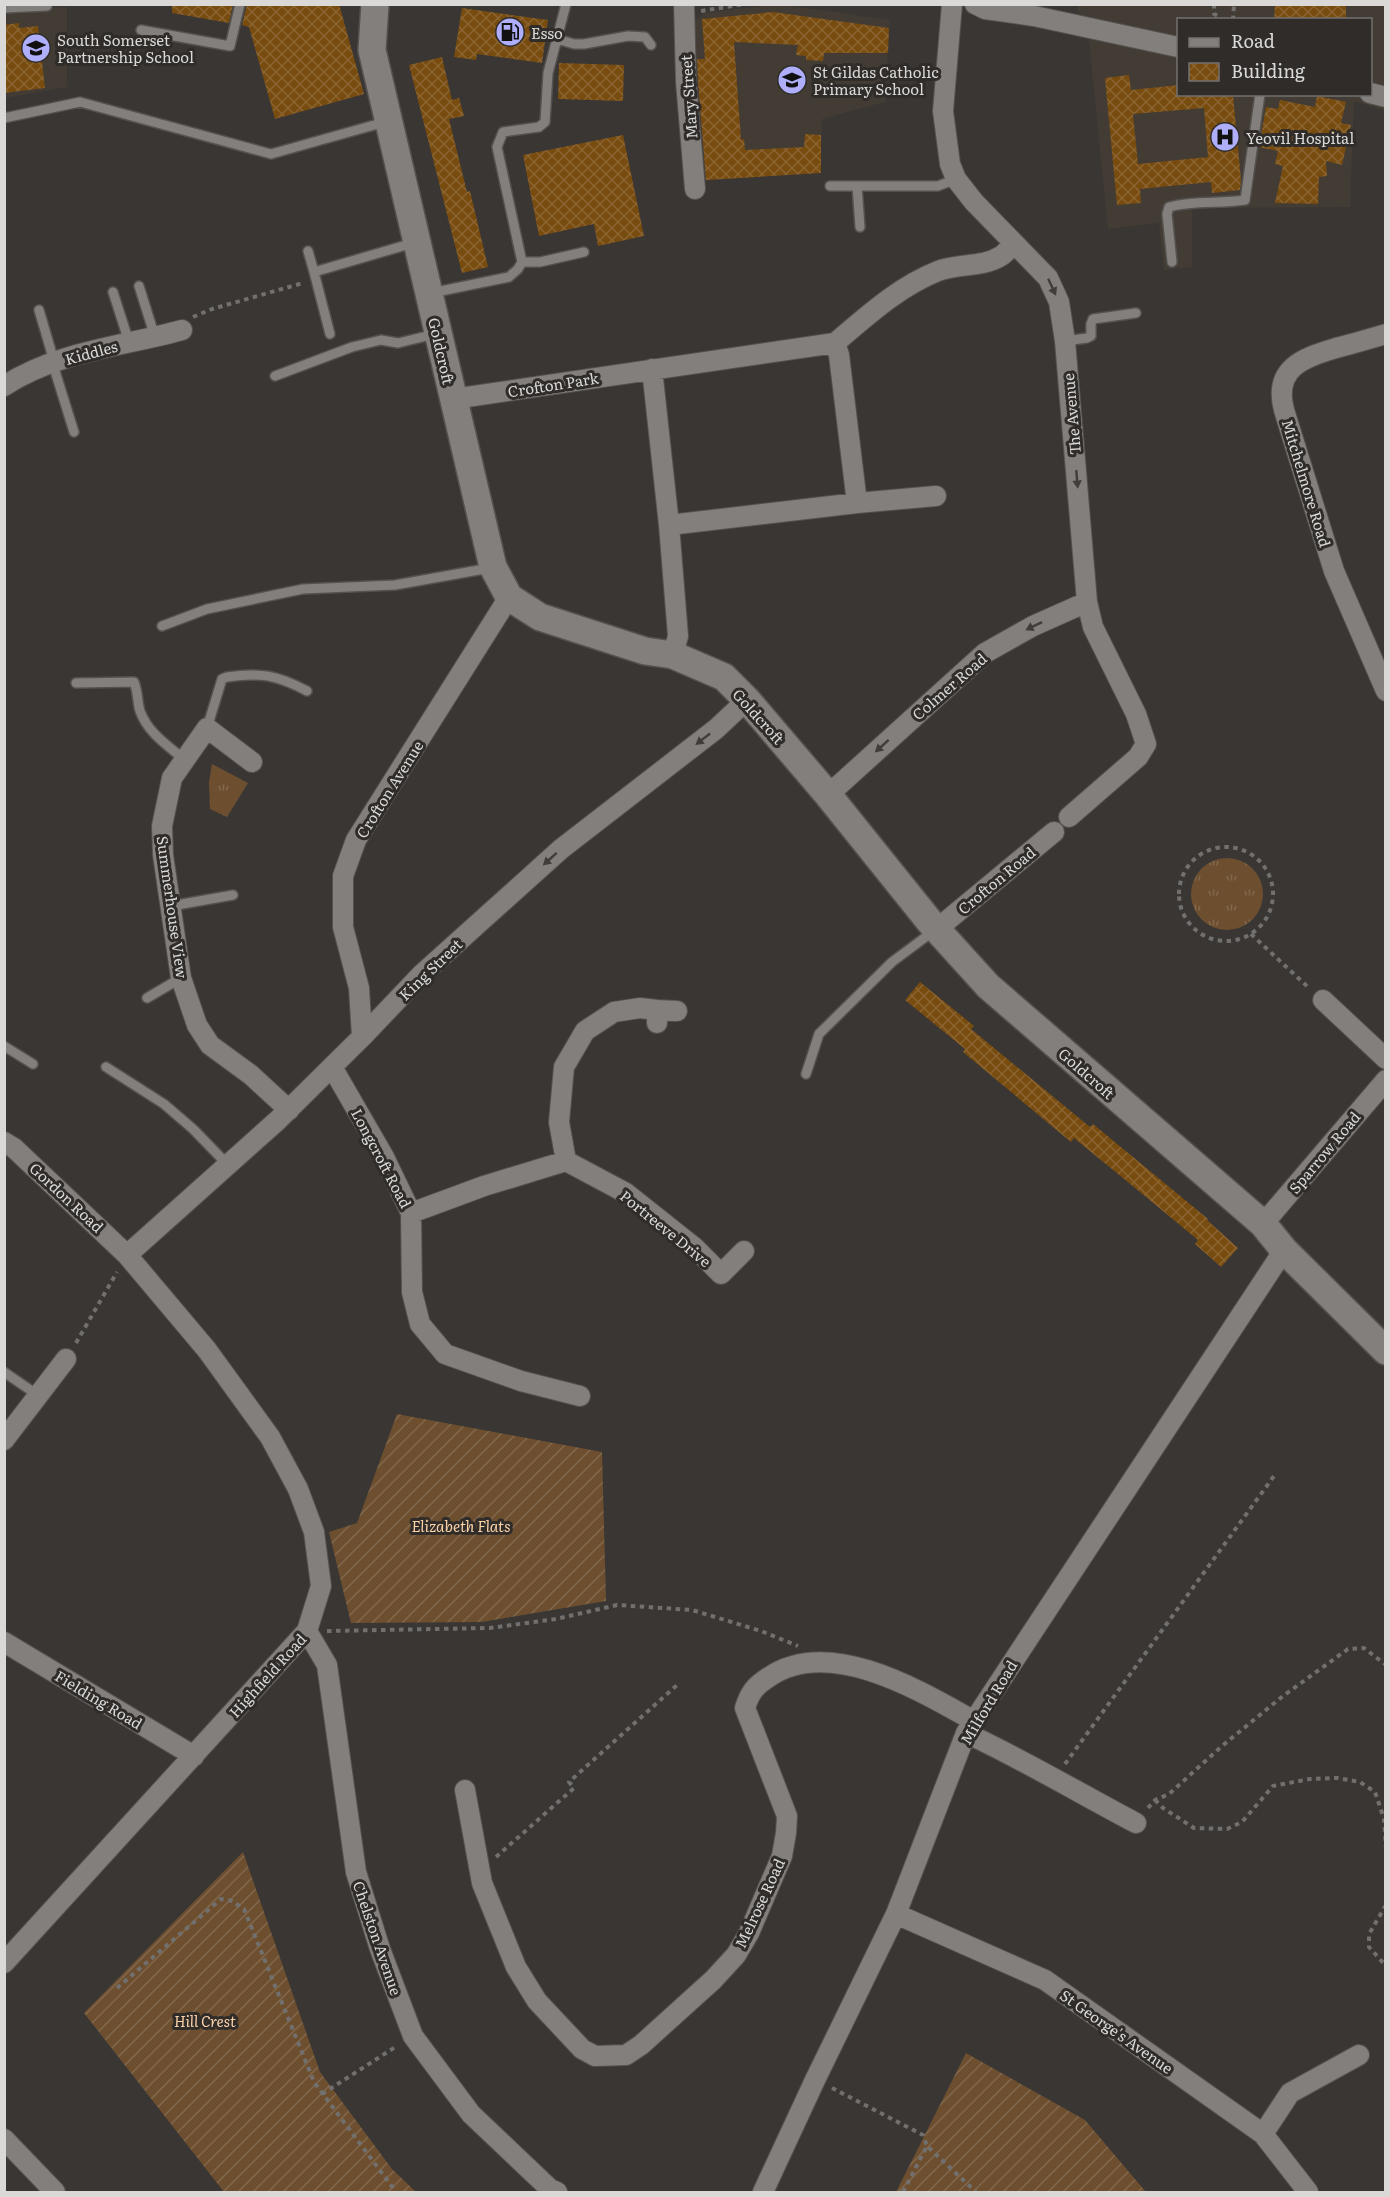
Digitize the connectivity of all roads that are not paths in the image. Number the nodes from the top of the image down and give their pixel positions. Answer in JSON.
{"nodes":[{"id":1,"x":240,"y":4,"type":"edge"},
{"id":2,"x":375,"y":4,"type":"edge"},
{"id":3,"x":566,"y":4,"type":"edge"},
{"id":4,"x":952,"y":4,"type":"edge"},
{"id":5,"x":975,"y":4,"type":"edge"},
{"id":6,"x":47,"y":6,"type":"edge"},
{"id":7,"x":4,"y":8,"type":"edge"},
{"id":8,"x":684,"y":9,"type":"edge"},
{"id":9,"x":141,"y":30,"type":"dead end"},
{"id":10,"x":557,"y":39,"type":"junction"},
{"id":11,"x":651,"y":45,"type":"dead end"},
{"id":12,"x":1177,"y":47,"type":"edge"},
{"id":13,"x":1260,"y":96,"type":"edge"},
{"id":14,"x":4,"y":118,"type":"edge"},
{"id":15,"x":388,"y":122,"type":"junction"},
{"id":16,"x":956,"y":179,"type":"junction"},
{"id":17,"x":830,"y":186,"type":"dead end"},
{"id":18,"x":857,"y":186,"type":"junction"},
{"id":19,"x":695,"y":189,"type":"dead end"},
{"id":20,"x":860,"y":227,"type":"dead end"},
{"id":21,"x":416,"y":242,"type":"junction"},
{"id":22,"x":1014,"y":243,"type":"junction"},
{"id":23,"x":308,"y":250,"type":"dead end"},
{"id":24,"x":585,"y":252,"type":"dead end"},
{"id":25,"x":522,"y":262,"type":"junction"},
{"id":26,"x":1172,"y":262,"type":"dead end"},
{"id":27,"x":314,"y":276,"type":"junction"},
{"id":28,"x":140,"y":286,"type":"dead end"},
{"id":29,"x":113,"y":292,"type":"dead end"},
{"id":30,"x":429,"y":294,"type":"junction"},
{"id":31,"x":39,"y":310,"type":"dead end"},
{"id":32,"x":1136,"y":313,"type":"dead end"},
{"id":33,"x":182,"y":330,"type":"road end"},
{"id":34,"x":330,"y":334,"type":"dead end"},
{"id":35,"x":438,"y":334,"type":"junction"},
{"id":36,"x":1386,"y":334,"type":"edge"},
{"id":37,"x":155,"y":337,"type":"junction"},
{"id":38,"x":1065,"y":341,"type":"junction"},
{"id":39,"x":129,"y":342,"type":"junction"},
{"id":40,"x":835,"y":343,"type":"junction"},
{"id":41,"x":54,"y":361,"type":"junction"},
{"id":42,"x":652,"y":369,"type":"junction"},
{"id":43,"x":274,"y":376,"type":"dead end"},
{"id":44,"x":4,"y":386,"type":"edge"},
{"id":45,"x":453,"y":399,"type":"junction"},
{"id":46,"x":74,"y":432,"type":"dead end"},
{"id":47,"x":936,"y":496,"type":"dead end"},
{"id":48,"x":857,"y":503,"type":"junction"},
{"id":49,"x":669,"y":525,"type":"junction"},
{"id":50,"x":493,"y":567,"type":"junction"},
{"id":51,"x":509,"y":597,"type":"junction"},
{"id":52,"x":1088,"y":602,"type":"junction"},
{"id":53,"x":162,"y":626,"type":"dead end"},
{"id":54,"x":673,"y":655,"type":"junction"},
{"id":55,"x":76,"y":683,"type":"dead end"},
{"id":56,"x":307,"y":691,"type":"dead end"},
{"id":57,"x":1386,"y":691,"type":"edge"},
{"id":58,"x":747,"y":700,"type":"junction"},
{"id":59,"x":207,"y":728,"type":"junction"},
{"id":60,"x":185,"y":760,"type":"junction"},
{"id":61,"x":252,"y":762,"type":"dead end"},
{"id":62,"x":828,"y":795,"type":"junction"},
{"id":63,"x":1069,"y":818,"type":"dead end"},
{"id":64,"x":1054,"y":832,"type":"dead end"},
{"id":65,"x":233,"y":895,"type":"dead end"},
{"id":66,"x":171,"y":906,"type":"junction"},
{"id":67,"x":937,"y":929,"type":"junction"},
{"id":68,"x":182,"y":978,"type":"junction"},
{"id":69,"x":147,"y":998,"type":"dead end"},
{"id":70,"x":1323,"y":1000,"type":"road end"},
{"id":71,"x":677,"y":1011,"type":"dead end"},
{"id":72,"x":362,"y":1037,"type":"junction"},
{"id":73,"x":4,"y":1046,"type":"edge"},
{"id":74,"x":1386,"y":1059,"type":"edge"},
{"id":75,"x":33,"y":1064,"type":"dead end"},
{"id":76,"x":106,"y":1067,"type":"dead end"},
{"id":77,"x":332,"y":1067,"type":"junction"},
{"id":78,"x":806,"y":1074,"type":"dead end"},
{"id":79,"x":1386,"y":1080,"type":"edge"},
{"id":80,"x":289,"y":1110,"type":"junction"},
{"id":81,"x":4,"y":1142,"type":"edge"},
{"id":82,"x":566,"y":1161,"type":"junction"},
{"id":83,"x":228,"y":1165,"type":"junction"},
{"id":84,"x":411,"y":1214,"type":"junction"},
{"id":85,"x":1263,"y":1224,"type":"junction"},
{"id":86,"x":1284,"y":1250,"type":"junction"},
{"id":87,"x":744,"y":1251,"type":"dead end"},
{"id":88,"x":127,"y":1255,"type":"junction"},
{"id":89,"x":1386,"y":1351,"type":"edge"},
{"id":90,"x":66,"y":1359,"type":"road end"},
{"id":91,"x":4,"y":1372,"type":"edge"},
{"id":92,"x":39,"y":1395,"type":"junction"},
{"id":93,"x":580,"y":1396,"type":"dead end"},
{"id":94,"x":4,"y":1440,"type":"edge"},
{"id":95,"x":307,"y":1631,"type":"junction"},
{"id":96,"x":4,"y":1642,"type":"edge"},
{"id":97,"x":970,"y":1727,"type":"junction"},
{"id":98,"x":194,"y":1756,"type":"junction"},
{"id":99,"x":465,"y":1790,"type":"dead end"},
{"id":100,"x":1136,"y":1823,"type":"road end"},
{"id":101,"x":896,"y":1914,"type":"junction"},
{"id":102,"x":4,"y":1964,"type":"edge"},
{"id":103,"x":1359,"y":2055,"type":"dead end"},
{"id":104,"x":1263,"y":2134,"type":"junction"},
{"id":105,"x":4,"y":2139,"type":"edge"},
{"id":106,"x":55,"y":2193,"type":"edge"},
{"id":107,"x":557,"y":2193,"type":"edge"},
{"id":108,"x":763,"y":2193,"type":"edge"},
{"id":109,"x":1308,"y":2193,"type":"edge"}],
"edges":[{"from":1,"to":9,"type":"lane"},
{"from":2,"to":15,"type":"street","name":"Goldcroft"},
{"from":3,"to":10,"type":"lane"},
{"from":4,"to":16,"type":"street","name":"The Avenue"},
{"from":5,"to":12,"type":"street"},
{"from":6,"to":7,"type":"lane"},
{"from":8,"to":19,"type":"street","name":"Mary Street"},
{"from":10,"to":11,"type":"lane"},
{"from":10,"to":25,"type":"lane"},
{"from":13,"to":26,"type":"lane"},
{"from":14,"to":15,"type":"lane"},
{"from":15,"to":21,"type":"street","name":"Goldcroft"},
{"from":16,"to":18,"type":"lane"},
{"from":16,"to":22,"type":"street","name":"The Avenue"},
{"from":17,"to":18,"type":"lane"},
{"from":18,"to":20,"type":"lane"},
{"from":21,"to":27,"type":"lane"},
{"from":21,"to":30,"type":"street","name":"Goldcroft"},
{"from":22,"to":38,"type":"street","name":"The Avenue","one_way":true},
{"from":22,"to":40,"type":"street"},
{"from":23,"to":27,"type":"lane"},
{"from":24,"to":25,"type":"lane"},
{"from":25,"to":30,"type":"lane"},
{"from":27,"to":34,"type":"lane"},
{"from":28,"to":37,"type":"lane"},
{"from":29,"to":39,"type":"lane"},
{"from":30,"to":35,"type":"street","name":"Goldcroft"},
{"from":31,"to":41,"type":"lane"},
{"from":32,"to":38,"type":"lane"},
{"from":33,"to":37,"type":"street","name":"Kiddles"},
{"from":35,"to":43,"type":"lane"},
{"from":35,"to":45,"type":"street","name":"Goldcroft"},
{"from":36,"to":57,"type":"street","name":"Mitchelmore Road"},
{"from":37,"to":39,"type":"street","name":"Kiddles"},
{"from":38,"to":52,"type":"street","name":"The Avenue","one_way":true},
{"from":39,"to":41,"type":"street","name":"Kiddles"},
{"from":40,"to":42,"type":"street","name":"Crofton Park"},
{"from":40,"to":48,"type":"street"},
{"from":41,"to":44,"type":"street","name":"Kiddles"},
{"from":41,"to":46,"type":"lane"},
{"from":42,"to":45,"type":"street","name":"Crofton Park"},
{"from":42,"to":49,"type":"street"},
{"from":45,"to":50,"type":"street","name":"Goldcroft"},
{"from":47,"to":48,"type":"street"},
{"from":48,"to":49,"type":"street"},
{"from":49,"to":54,"type":"street"},
{"from":50,"to":51,"type":"street","name":"Goldcroft"},
{"from":50,"to":53,"type":"lane"},
{"from":51,"to":54,"type":"street","name":"Goldcroft"},
{"from":51,"to":72,"type":"street","name":"Crofton Avenue"},
{"from":52,"to":62,"type":"street","name":"Colmer Road","one_way":true},
{"from":52,"to":63,"type":"street","name":"The Avenue"},
{"from":54,"to":58,"type":"street","name":"Goldcroft"},
{"from":55,"to":60,"type":"lane"},
{"from":56,"to":59,"type":"lane"},
{"from":58,"to":62,"type":"street","name":"Goldcroft"},
{"from":58,"to":72,"type":"street","name":"King Street","one_way":true},
{"from":59,"to":60,"type":"street","name":"Summerhouse View"},
{"from":59,"to":61,"type":"street"},
{"from":60,"to":66,"type":"street","name":"Summerhouse View"},
{"from":62,"to":67,"type":"street","name":"Goldcroft"},
{"from":64,"to":67,"type":"street","name":"Crofton Road"},
{"from":65,"to":66,"type":"lane"},
{"from":66,"to":68,"type":"street","name":"Summerhouse View"},
{"from":67,"to":78,"type":"lane"},
{"from":67,"to":85,"type":"street","name":"Goldcroft"},
{"from":68,"to":69,"type":"lane"},
{"from":68,"to":80,"type":"street","name":"Summerhouse View"},
{"from":70,"to":74,"type":"street"},
{"from":71,"to":82,"type":"street"},
{"from":72,"to":77,"type":"street","name":"King Street"},
{"from":73,"to":75,"type":"lane"},
{"from":76,"to":83,"type":"lane"},
{"from":77,"to":80,"type":"street","name":"King Street"},
{"from":77,"to":84,"type":"street","name":"Longcroft Road"},
{"from":79,"to":85,"type":"street","name":"Sparrow Road"},
{"from":80,"to":83,"type":"street","name":"King Street"},
{"from":81,"to":88,"type":"street","name":"Gordon Road"},
{"from":82,"to":84,"type":"street"},
{"from":82,"to":87,"type":"street","name":"Portreeve Drive"},
{"from":83,"to":88,"type":"street","name":"King Street"},
{"from":84,"to":93,"type":"street","name":"Longcroft Road"},
{"from":85,"to":86,"type":"street","name":"Goldcroft"},
{"from":86,"to":89,"type":"street","name":"Goldcroft"},
{"from":86,"to":97,"type":"street","name":"Milford Road"},
{"from":88,"to":95,"type":"street","name":"Highfield Road"},
{"from":90,"to":92,"type":"street"},
{"from":91,"to":92,"type":"lane"},
{"from":92,"to":94,"type":"street"},
{"from":95,"to":98,"type":"street","name":"Highfield Road"},
{"from":95,"to":107,"type":"street","name":"Chelston Avenue"},
{"from":96,"to":98,"type":"street","name":"Fielding Road"},
{"from":97,"to":99,"type":"street","name":"Melrose Road"},
{"from":97,"to":100,"type":"street"},
{"from":97,"to":101,"type":"street","name":"Milford Road"},
{"from":98,"to":102,"type":"street","name":"Highfield Road"},
{"from":101,"to":104,"type":"street","name":"St George's Avenue"},
{"from":101,"to":108,"type":"street","name":"Milford Road"},
{"from":103,"to":104,"type":"street"},
{"from":104,"to":109,"type":"street","name":"St George's Avenue"},
{"from":105,"to":106,"type":"street"}]}
